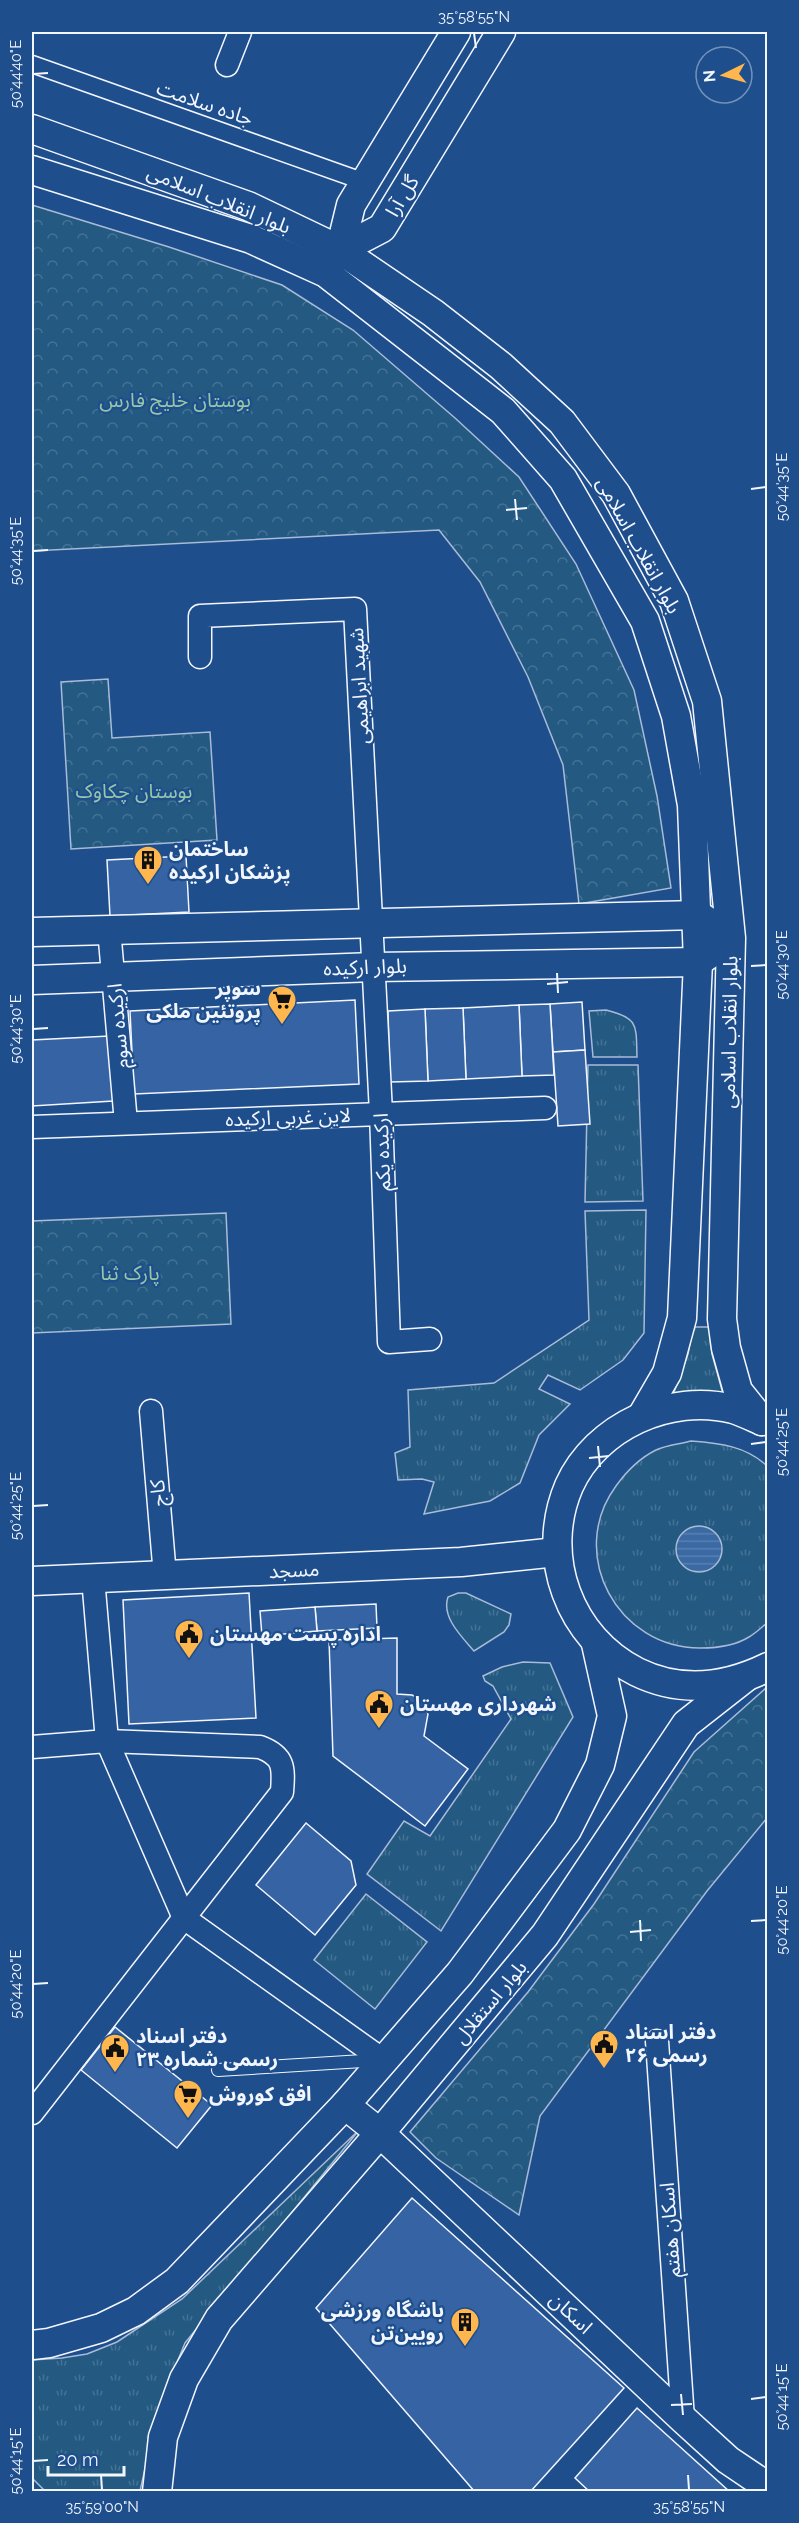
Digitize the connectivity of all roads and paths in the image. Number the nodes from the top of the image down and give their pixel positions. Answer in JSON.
{"nodes":[{"id":1,"x":240,"y":32,"type":"edge"},
{"id":2,"x":456,"y":32,"type":"edge"},
{"id":3,"x":501,"y":32,"type":"edge"},
{"id":4,"x":32,"y":64,"type":"edge"},
{"id":5,"x":227,"y":65,"type":"dead end"},
{"id":6,"x":32,"y":129,"type":"edge"},
{"id":7,"x":32,"y":170,"type":"edge"},
{"id":8,"x":365,"y":182,"type":"junction"},
{"id":9,"x":333,"y":262,"type":"junction"},
{"id":10,"x":200,"y":657,"type":"dead end"},
{"id":11,"x":698,"y":915,"type":"junction"},
{"id":12,"x":371,"y":922,"type":"junction"},
{"id":13,"x":109,"y":929,"type":"junction"},
{"id":14,"x":32,"y":932,"type":"edge"},
{"id":15,"x":731,"y":939,"type":"junction"},
{"id":16,"x":698,"y":962,"type":"junction"},
{"id":17,"x":374,"y":967,"type":"junction"},
{"id":18,"x":113,"y":976,"type":"junction"},
{"id":19,"x":32,"y":980,"type":"edge"},
{"id":20,"x":545,"y":1108,"type":"dead end"},
{"id":21,"x":381,"y":1113,"type":"junction"},
{"id":22,"x":126,"y":1123,"type":"junction"},
{"id":23,"x":32,"y":1127,"type":"edge"},
{"id":24,"x":430,"y":1340,"type":"dead end"},
{"id":25,"x":151,"y":1411,"type":"dead end"},
{"id":26,"x":642,"y":1416,"type":"junction"},
{"id":27,"x":765,"y":1423,"type":"edge"},
{"id":28,"x":557,"y":1552,"type":"junction"},
{"id":29,"x":165,"y":1576,"type":"junction"},
{"id":30,"x":93,"y":1578,"type":"junction"},
{"id":31,"x":32,"y":1581,"type":"edge"},
{"id":32,"x":596,"y":1644,"type":"junction"},
{"id":33,"x":757,"y":1672,"type":"edge"},
{"id":34,"x":107,"y":1741,"type":"junction"},
{"id":35,"x":32,"y":1747,"type":"edge"},
{"id":36,"x":184,"y":1918,"type":"junction"},
{"id":37,"x":657,"y":2041,"type":"dead end"},
{"id":38,"x":383,"y":2060,"type":"junction"},
{"id":39,"x":218,"y":2070,"type":"dead end"},
{"id":40,"x":345,"y":2105,"type":"junction"},
{"id":41,"x":32,"y":2113,"type":"edge"},
{"id":42,"x":381,"y":2133,"type":"junction"},
{"id":43,"x":32,"y":2345,"type":"edge"},
{"id":44,"x":683,"y":2419,"type":"junction"},
{"id":45,"x":768,"y":2487,"type":"edge"},
{"id":46,"x":157,"y":2492,"type":"edge"}],
"edges":[{"from":1,"to":5,"type":"street"},
{"from":2,"to":8,"type":"street","name":"گل آرا"},
{"from":3,"to":9,"type":"street","name":"گل آرا"},
{"from":4,"to":8,"type":"street","name":"جاده سلامت"},
{"from":6,"to":9,"type":"street","name":"بلوار انقلاب اسلامی"},
{"from":7,"to":9,"type":"street","name":"بلوار انقلاب اسلامی"},
{"from":8,"to":9,"type":"street","name":"گل آرا"},
{"from":9,"to":11,"type":"street","name":"بلوار انقلاب اسلامی"},
{"from":9,"to":15,"type":"street","name":"بلوار انقلاب اسلامی"},
{"from":10,"to":12,"type":"street","name":"شهید ابراهیمی"},
{"from":11,"to":12,"type":"street"},
{"from":11,"to":15,"type":"street"},
{"from":11,"to":16,"type":"street","name":"بلوار انقلاب اسلامی"},
{"from":12,"to":13,"type":"street"},
{"from":12,"to":17,"type":"street","name":"ارکیده یکم"},
{"from":13,"to":14,"type":"street"},
{"from":13,"to":18,"type":"street","name":"ارکیده سوم"},
{"from":15,"to":16,"type":"street"},
{"from":15,"to":27,"type":"street","name":"بلوار انقلاب اسلامی"},
{"from":16,"to":17,"type":"street","name":"بلوار ارکیده"},
{"from":16,"to":26,"type":"street","name":"بلوار انقلاب اسلامی"},
{"from":17,"to":18,"type":"street","name":"بلوار ارکیده"},
{"from":17,"to":21,"type":"street","name":"ارکیده یکم"},
{"from":18,"to":19,"type":"street","name":"بلوار ارکیده"},
{"from":18,"to":22,"type":"street","name":"ارکیده سوم"},
{"from":20,"to":21,"type":"street","name":"لاین غربی ارکیده"},
{"from":21,"to":22,"type":"street","name":"لاین غربی ارکیده"},
{"from":21,"to":24,"type":"street","name":"ارکیده یکم"},
{"from":22,"to":23,"type":"street","name":"لاین غربی ارکیده"},
{"from":25,"to":29,"type":"street","name":"کاج"},
{"from":26,"to":27,"type":"street"},
{"from":26,"to":28,"type":"street"},
{"from":28,"to":29,"type":"street","name":"مسجد"},
{"from":28,"to":32,"type":"street"},
{"from":29,"to":30,"type":"street","name":"مسجد"},
{"from":30,"to":31,"type":"street","name":"مسجد"},
{"from":30,"to":34,"type":"street"},
{"from":32,"to":33,"type":"street"},
{"from":32,"to":38,"type":"street"},
{"from":33,"to":42,"type":"street","name":"بلوار استقلال"},
{"from":34,"to":35,"type":"street"},
{"from":34,"to":36,"type":"street"},
{"from":34,"to":36,"type":"street"},
{"from":36,"to":38,"type":"street"},
{"from":36,"to":41,"type":"street"},
{"from":37,"to":44,"type":"street","name":"اسکان هفتم"},
{"from":38,"to":39,"type":"lane"},
{"from":38,"to":40,"type":"street"},
{"from":40,"to":42,"type":"street","name":"اسکان"},
{"from":40,"to":43,"type":"street"},
{"from":42,"to":44,"type":"street","name":"اسکان"},
{"from":42,"to":46,"type":"street","name":"بلوار استقلال"},
{"from":44,"to":45,"type":"street","name":"اسکان"}]}
